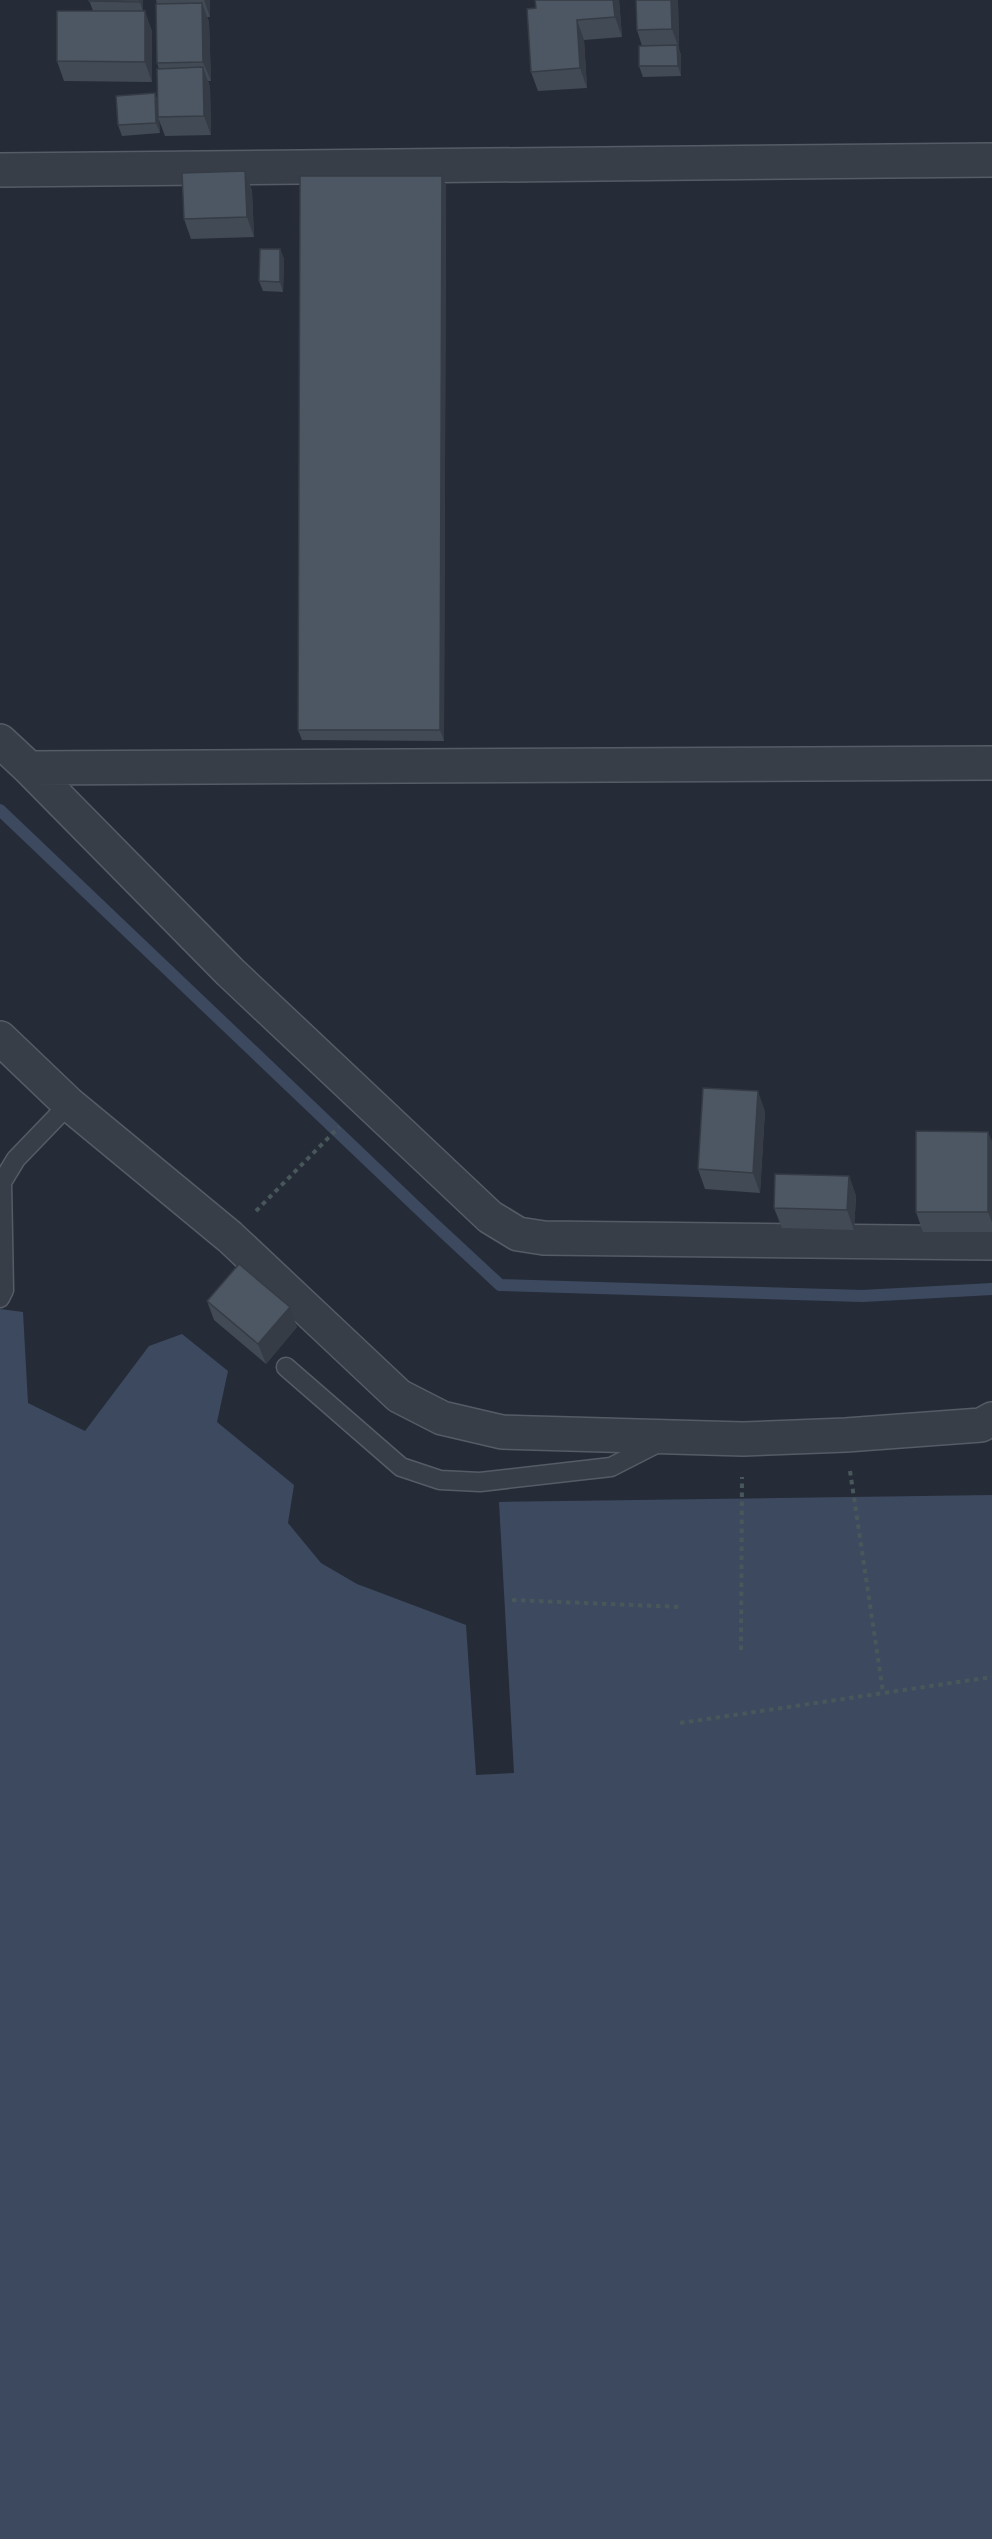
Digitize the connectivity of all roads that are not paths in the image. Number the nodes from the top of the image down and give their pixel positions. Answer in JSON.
{"nodes":[{"id":1,"x":992,"y":160,"type":"edge"},
{"id":2,"x":0,"y":170,"type":"edge"},
{"id":3,"x":0,"y":741,"type":"edge"},
{"id":4,"x":992,"y":763,"type":"edge"},
{"id":5,"x":29,"y":768,"type":"junction"},
{"id":6,"x":0,"y":1038,"type":"edge"},
{"id":7,"x":69,"y":1104,"type":"junction"},
{"id":8,"x":992,"y":1243,"type":"edge"},
{"id":9,"x":0,"y":1298,"type":"edge"},
{"id":10,"x":286,"y":1367,"type":"dead end"},
{"id":11,"x":988,"y":1423,"type":"edge"},
{"id":12,"x":672,"y":1436,"type":"junction"}],
"edges":[{"from":1,"to":2,"type":"street"},
{"from":3,"to":5,"type":"street"},
{"from":4,"to":5,"type":"street"},
{"from":5,"to":8,"type":"street"},
{"from":6,"to":7,"type":"street"},
{"from":7,"to":9,"type":"lane"},
{"from":7,"to":12,"type":"street"},
{"from":10,"to":12,"type":"lane"},
{"from":11,"to":12,"type":"street"}]}
